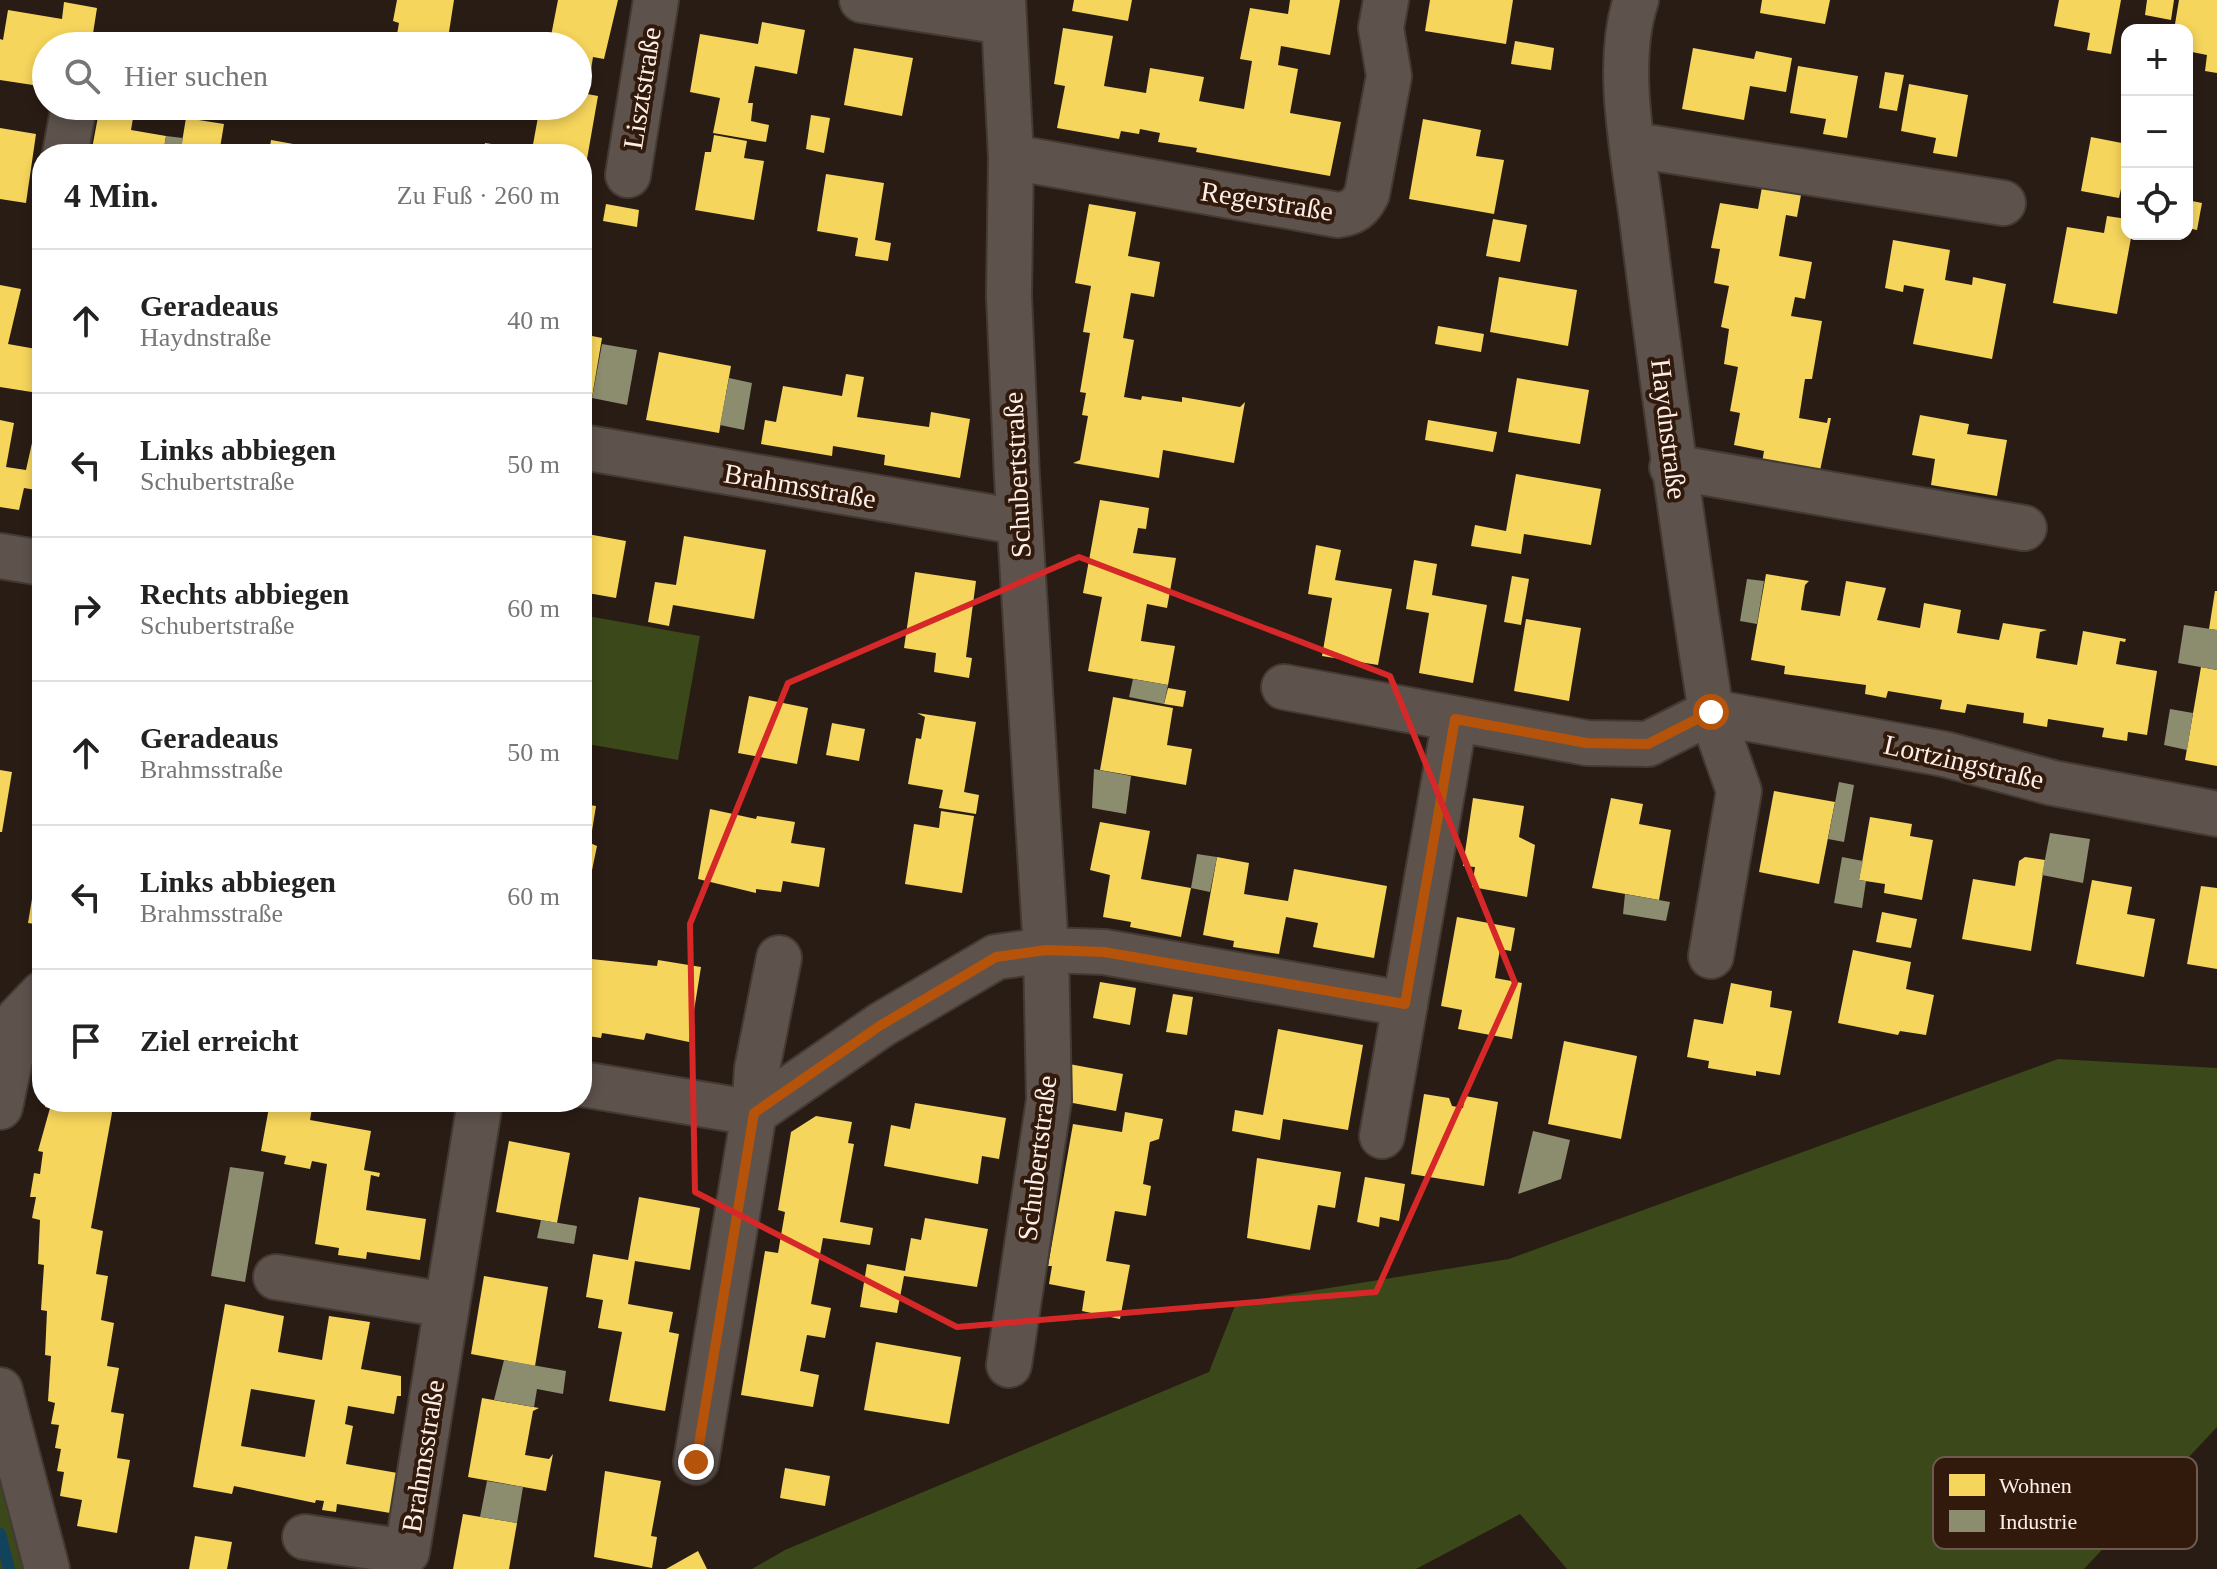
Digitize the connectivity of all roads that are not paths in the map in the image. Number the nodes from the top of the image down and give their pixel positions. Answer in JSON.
{"nodes":[{"id":1,"x":656,"y":0,"type":"edge"},
{"id":2,"x":862,"y":0,"type":"edge"},
{"id":3,"x":1386,"y":0,"type":"edge"},
{"id":4,"x":1636,"y":0,"type":"edge"},
{"id":5,"x":1004,"y":11,"type":"edge"},
{"id":6,"x":71,"y":120,"type":"edge"},
{"id":7,"x":67,"y":144,"type":"edge"},
{"id":8,"x":1634,"y":145,"type":"junction"},
{"id":9,"x":1011,"y":157,"type":"junction"},
{"id":10,"x":628,"y":175,"type":"dead end"},
{"id":11,"x":2003,"y":203,"type":"dead end"},
{"id":12,"x":592,"y":449,"type":"edge"},
{"id":13,"x":1672,"y":467,"type":"junction"},
{"id":14,"x":1019,"y":522,"type":"junction"},
{"id":15,"x":2024,"y":528,"type":"dead end"},
{"id":16,"x":0,"y":556,"type":"edge"},
{"id":17,"x":32,"y":561,"type":"edge"},
{"id":18,"x":1284,"y":687,"type":"dead end"},
{"id":19,"x":1711,"y":712,"type":"junction"},
{"id":20,"x":1455,"y":719,"type":"junction"},
{"id":21,"x":2217,"y":814,"type":"edge"},
{"id":22,"x":1046,"y":950,"type":"junction"},
{"id":23,"x":1711,"y":956,"type":"dead end"},
{"id":24,"x":779,"y":958,"type":"dead end"},
{"id":25,"x":32,"y":1004,"type":"edge"},
{"id":26,"x":1405,"y":1004,"type":"junction"},
{"id":27,"x":592,"y":1086,"type":"edge"},
{"id":28,"x":0,"y":1107,"type":"edge"},
{"id":29,"x":478,"y":1112,"type":"edge"},
{"id":30,"x":754,"y":1113,"type":"junction"},
{"id":31,"x":1382,"y":1136,"type":"dead end"},
{"id":32,"x":276,"y":1277,"type":"dead end"},
{"id":33,"x":446,"y":1305,"type":"junction"},
{"id":34,"x":1009,"y":1365,"type":"dead end"},
{"id":35,"x":0,"y":1390,"type":"edge"},
{"id":36,"x":696,"y":1462,"type":"dead end"},
{"id":37,"x":305,"y":1537,"type":"dead end"},
{"id":38,"x":47,"y":1569,"type":"edge"}],
"edges":[{"from":1,"to":10,"type":"street","name":"Lisztstraße"},
{"from":2,"to":5,"type":"street"},
{"from":3,"to":9,"type":"street","name":"Regerstraße"},
{"from":4,"to":8,"type":"street","name":"Haydnstraße"},
{"from":5,"to":9,"type":"street","name":"Schubertstraße"},
{"from":6,"to":7,"type":"street"},
{"from":8,"to":11,"type":"street"},
{"from":8,"to":13,"type":"street","name":"Haydnstraße"},
{"from":9,"to":14,"type":"street","name":"Schubertstraße"},
{"from":12,"to":14,"type":"street","name":"Brahmsstraße"},
{"from":13,"to":15,"type":"street"},
{"from":13,"to":19,"type":"street","name":"Haydnstraße"},
{"from":14,"to":22,"type":"street","name":"Schubertstraße"},
{"from":16,"to":17,"type":"street"},
{"from":18,"to":20,"type":"street"},
{"from":19,"to":20,"type":"street"},
{"from":19,"to":21,"type":"street","name":"Lortzingstraße"},
{"from":19,"to":23,"type":"street","name":"Haydnstraße"},
{"from":20,"to":26,"type":"street"},
{"from":22,"to":26,"type":"street"},
{"from":22,"to":30,"type":"street"},
{"from":22,"to":34,"type":"street","name":"Schubertstraße"},
{"from":24,"to":30,"type":"street"},
{"from":25,"to":28,"type":"street"},
{"from":26,"to":31,"type":"street"},
{"from":27,"to":30,"type":"street"},
{"from":29,"to":33,"type":"street","name":"Brahmsstraße"},
{"from":30,"to":36,"type":"street"},
{"from":32,"to":33,"type":"street"},
{"from":33,"to":37,"type":"street","name":"Brahmsstraße"},
{"from":35,"to":38,"type":"street"}]}
